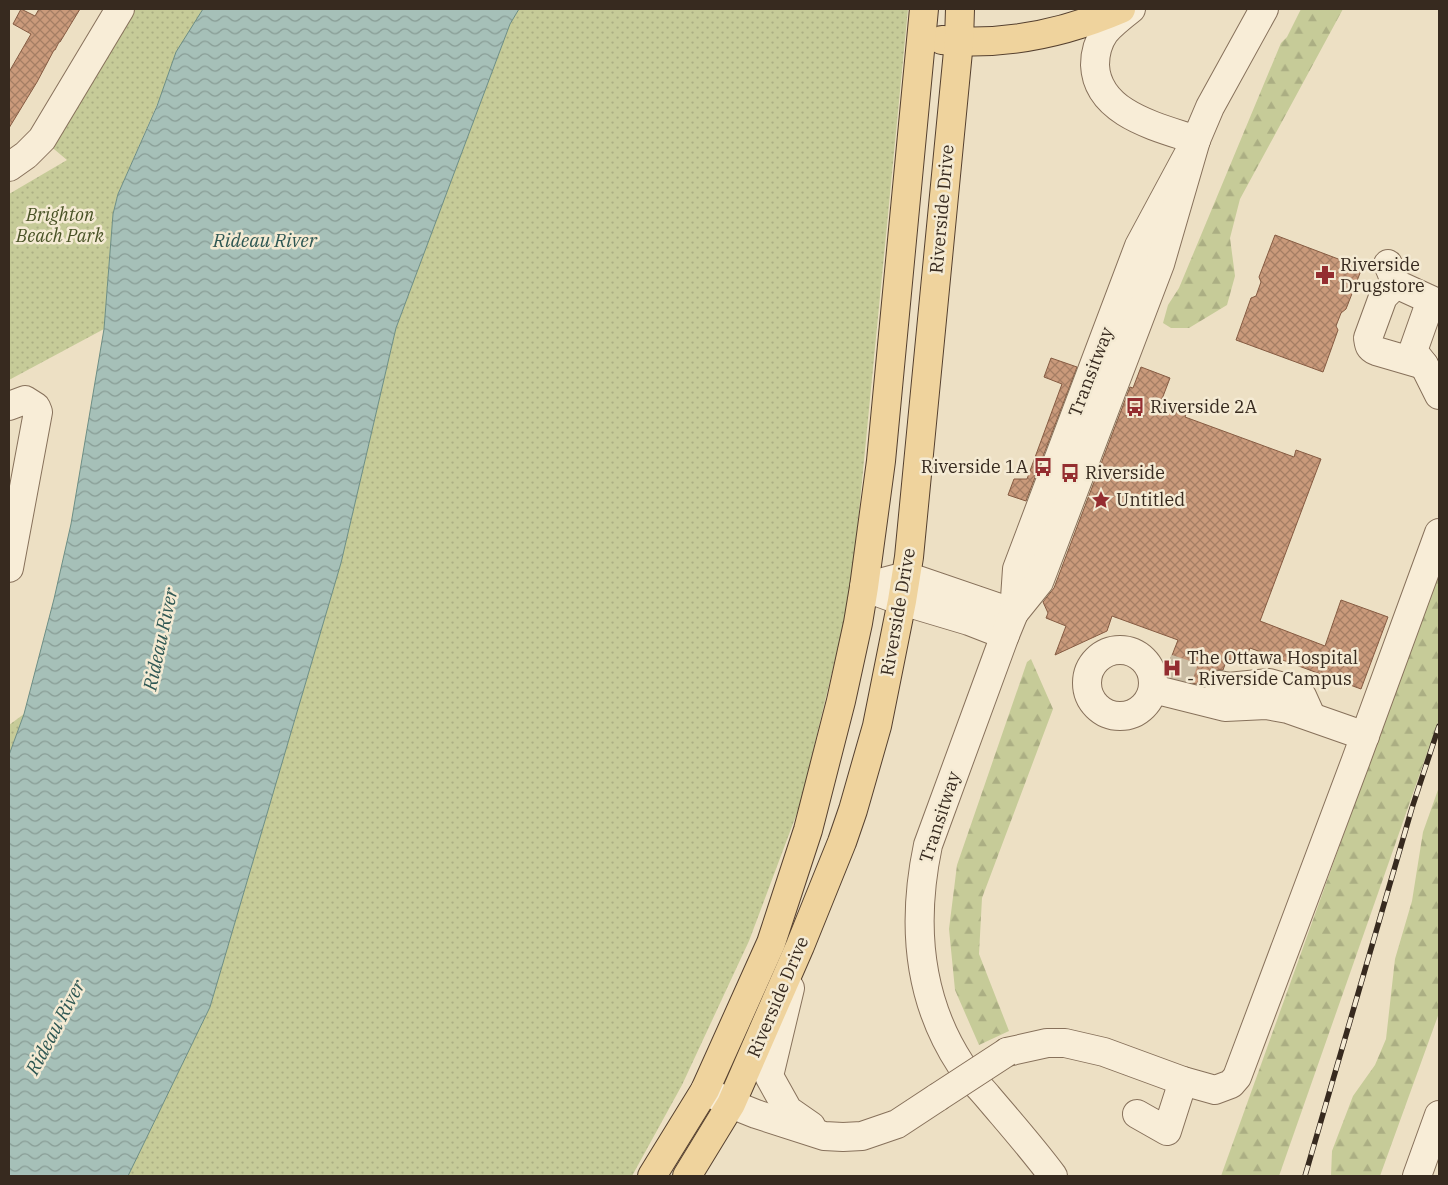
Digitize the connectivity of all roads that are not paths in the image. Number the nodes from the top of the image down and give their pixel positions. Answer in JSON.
{"nodes":[{"id":1,"x":120,"y":9,"type":"edge"},
{"id":2,"x":1068,"y":9,"type":"edge"},
{"id":3,"x":1121,"y":9,"type":"edge"},
{"id":4,"x":1130,"y":9,"type":"edge"},
{"id":5,"x":1264,"y":9,"type":"edge"},
{"id":6,"x":923,"y":22,"type":"edge"},
{"id":7,"x":960,"y":24,"type":"edge"},
{"id":8,"x":1196,"y":140,"type":"junction"},
{"id":9,"x":10,"y":166,"type":"edge"},
{"id":10,"x":1424,"y":365,"type":"junction"},
{"id":11,"x":1439,"y":395,"type":"edge"},
{"id":12,"x":17,"y":403,"type":"edge"},
{"id":13,"x":1439,"y":533,"type":"edge"},
{"id":14,"x":9,"y":568,"type":"edge"},
{"id":15,"x":864,"y":587,"type":"junction"},
{"id":16,"x":904,"y":589,"type":"junction"},
{"id":17,"x":1010,"y":624,"type":"junction"},
{"id":18,"x":1156,"y":675,"type":"dead end"},
{"id":19,"x":1219,"y":685,"type":"tunnel mouth"},
{"id":20,"x":1311,"y":716,"type":"junction"},
{"id":21,"x":1365,"y":736,"type":"junction"},
{"id":22,"x":800,"y":946,"type":"junction"},
{"id":23,"x":1183,"y":1081,"type":"junction"},
{"id":24,"x":705,"y":1090,"type":"junction"},
{"id":25,"x":731,"y":1104,"type":"junction"},
{"id":26,"x":1137,"y":1114,"type":"dead end"},
{"id":27,"x":1439,"y":1115,"type":"edge"},
{"id":28,"x":824,"y":1136,"type":"junction"},
{"id":29,"x":652,"y":1176,"type":"edge"},
{"id":30,"x":687,"y":1176,"type":"edge"},
{"id":31,"x":1053,"y":1176,"type":"edge"},
{"id":32,"x":1417,"y":1176,"type":"edge"}],
"edges":[{"from":1,"to":9,"type":"street"},
{"from":2,"to":7,"type":"main road"},
{"from":3,"to":7,"type":"main road"},
{"from":4,"to":8,"type":"street"},
{"from":5,"to":8,"type":"street","name":"Transitway"},
{"from":6,"to":7,"type":"main road"},
{"from":6,"to":15,"type":"main road","name":"Riverside Drive"},
{"from":7,"to":16,"type":"main road","name":"Riverside Drive"},
{"from":8,"to":17,"type":"street","name":"Transitway"},
{"from":10,"to":10,"type":"street"},
{"from":10,"to":11,"type":"street"},
{"from":12,"to":14,"type":"street"},
{"from":13,"to":21,"type":"street"},
{"from":15,"to":16,"type":"street"},
{"from":15,"to":24,"type":"main road","name":"Riverside Drive"},
{"from":16,"to":17,"type":"street"},
{"from":16,"to":22,"type":"main road","name":"Riverside Drive"},
{"from":17,"to":31,"type":"street","name":"Transitway"},
{"from":18,"to":20,"type":"street"},
{"from":19,"to":20,"type":"street"},
{"from":20,"to":21,"type":"street"},
{"from":21,"to":23,"type":"street"},
{"from":22,"to":25,"type":"main road","name":"Riverside Drive"},
{"from":22,"to":28,"type":"street"},
{"from":23,"to":26,"type":"street"},
{"from":23,"to":28,"type":"street","bridge":true},
{"from":24,"to":25,"type":"street"},
{"from":24,"to":29,"type":"main road","name":"Riverside Drive"},
{"from":25,"to":28,"type":"street"},
{"from":25,"to":30,"type":"main road","name":"Riverside Drive"},
{"from":27,"to":32,"type":"street"}]}
